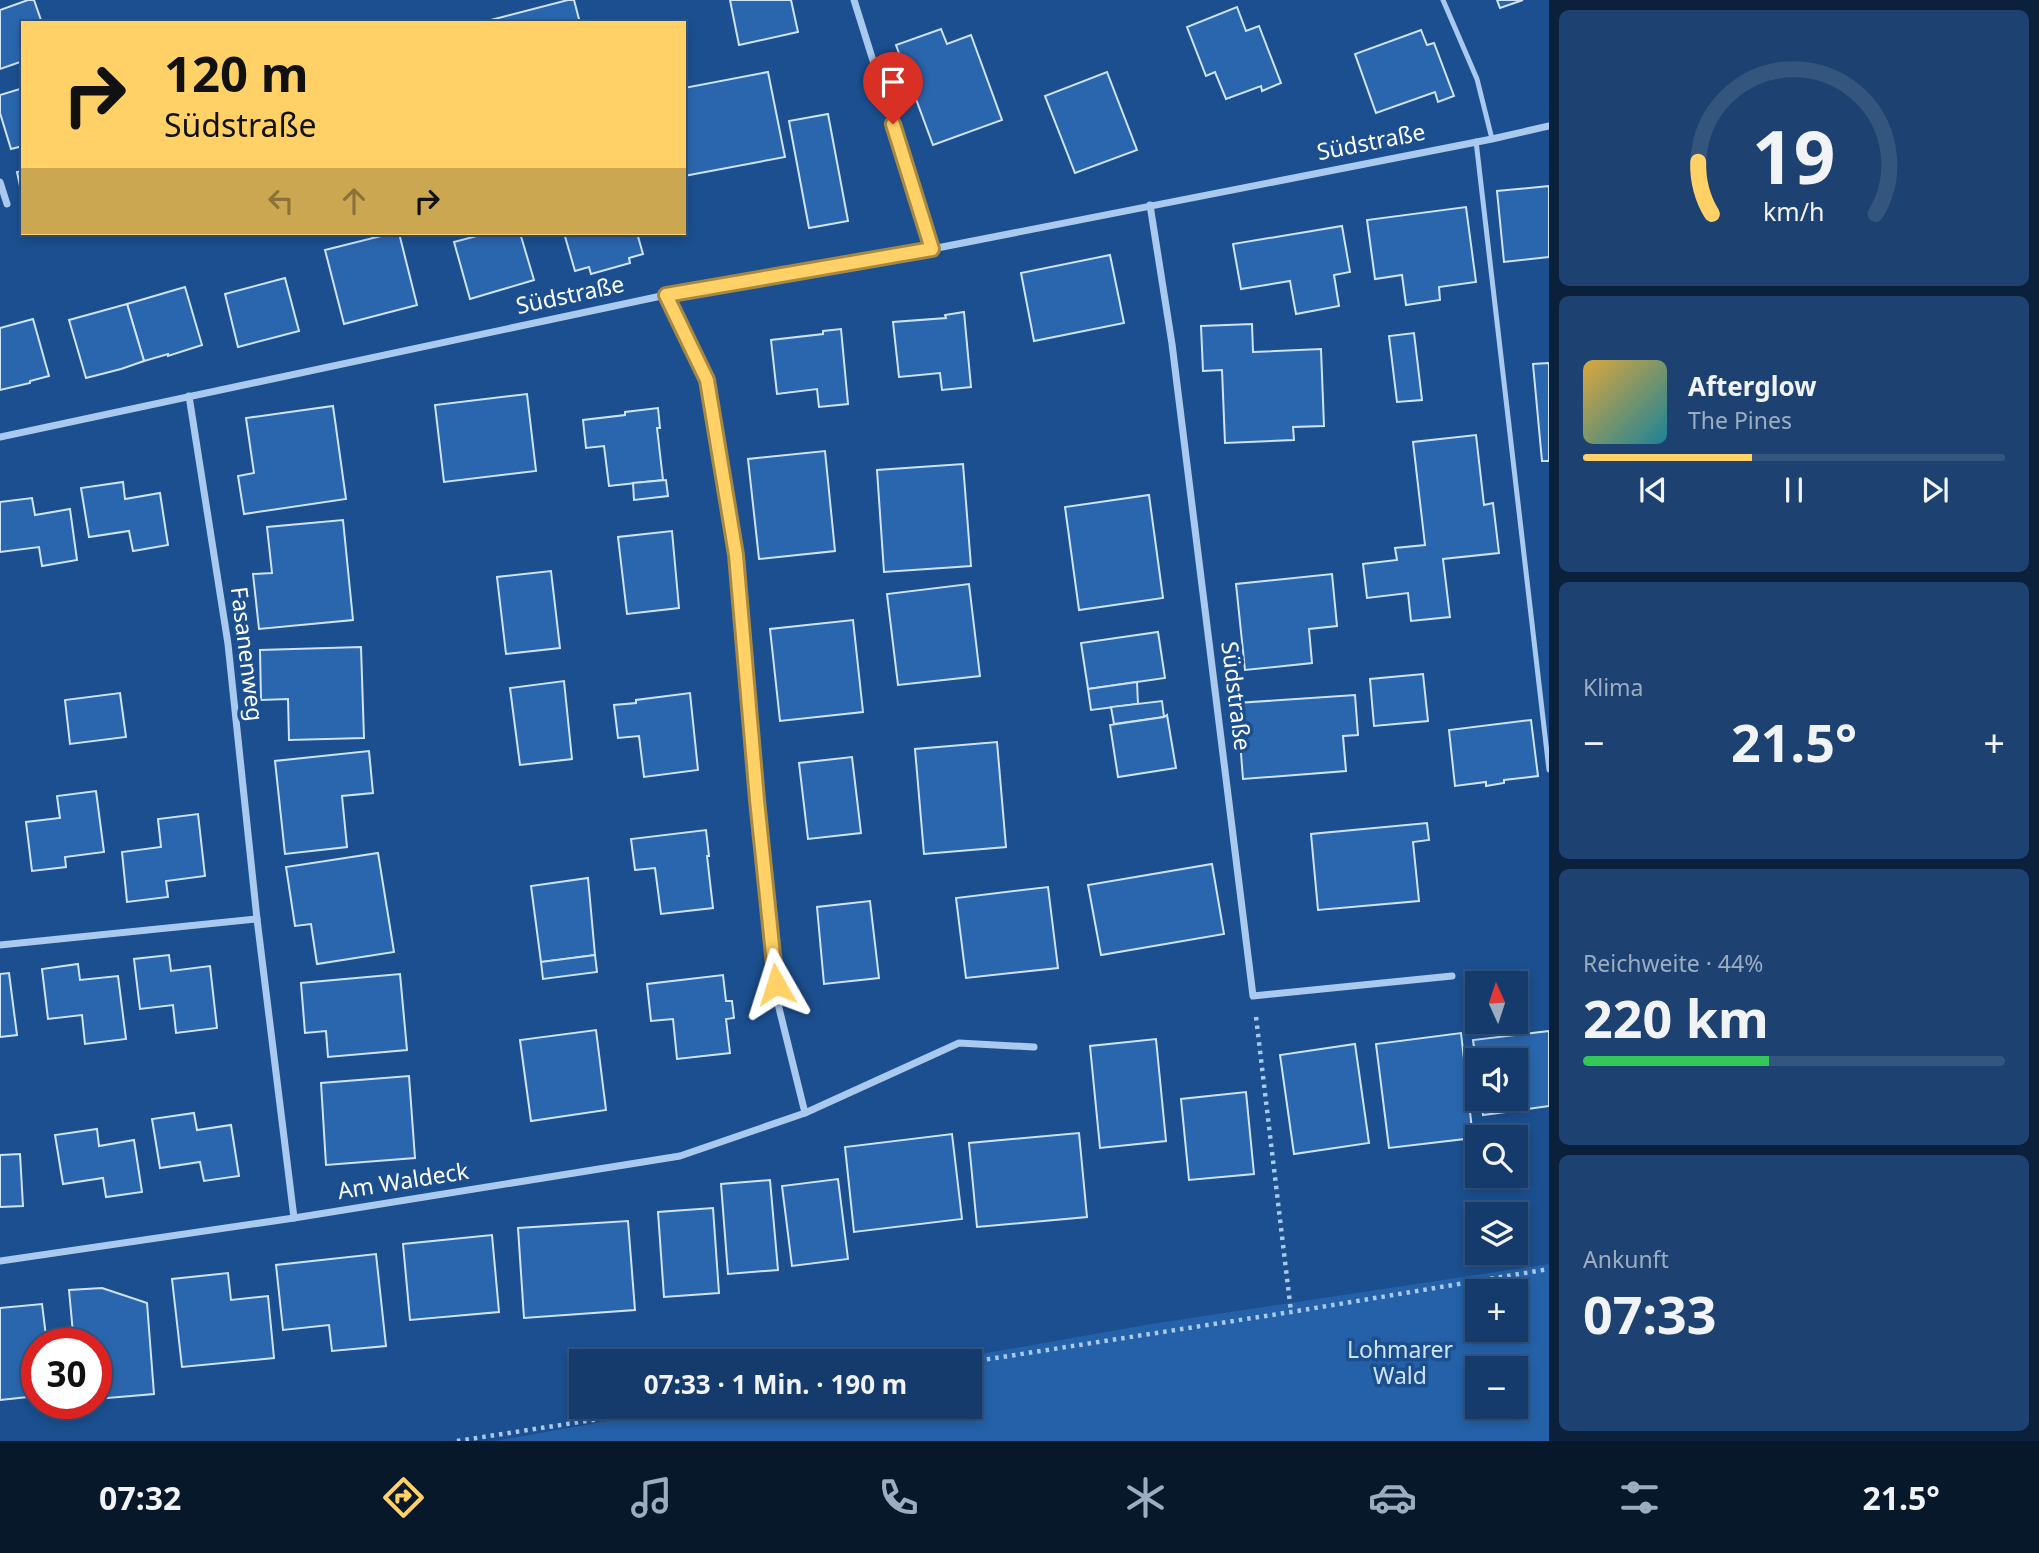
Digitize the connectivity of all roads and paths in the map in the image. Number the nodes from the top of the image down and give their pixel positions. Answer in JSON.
{"nodes":[{"id":1,"x":854,"y":0,"type":"edge"},
{"id":2,"x":1443,"y":0,"type":"edge"},
{"id":3,"x":1549,"y":126,"type":"edge"},
{"id":4,"x":1492,"y":139,"type":"junction"},
{"id":5,"x":1476,"y":141,"type":"junction"},
{"id":6,"x":0,"y":182,"type":"edge"},
{"id":7,"x":7,"y":204,"type":"dead end"},
{"id":8,"x":1150,"y":205,"type":"junction"},
{"id":9,"x":932,"y":249,"type":"junction"},
{"id":10,"x":666,"y":295,"type":"junction"},
{"id":11,"x":189,"y":396,"type":"junction"},
{"id":12,"x":0,"y":437,"type":"edge"},
{"id":13,"x":1549,"y":770,"type":"edge"},
{"id":14,"x":257,"y":919,"type":"junction"},
{"id":15,"x":0,"y":945,"type":"edge"},
{"id":16,"x":1452,"y":976,"type":"dead end"},
{"id":17,"x":1254,"y":996,"type":"junction"},
{"id":18,"x":1034,"y":1048,"type":"dead end"},
{"id":19,"x":805,"y":1113,"type":"junction"},
{"id":20,"x":294,"y":1217,"type":"junction"},
{"id":21,"x":0,"y":1261,"type":"edge"},
{"id":22,"x":1549,"y":1269,"type":"edge"},
{"id":23,"x":1291,"y":1312,"type":"junction"},
{"id":24,"x":982,"y":1360,"type":"edge"},
{"id":25,"x":599,"y":1419,"type":"edge"},
{"id":26,"x":457,"y":1441,"type":"edge"}],
"edges":[{"from":1,"to":9,"type":"street"},
{"from":2,"to":4,"type":"lane"},
{"from":3,"to":4,"type":"street","name":"Südstraße"},
{"from":4,"to":5,"type":"street","name":"Südstraße"},
{"from":5,"to":8,"type":"street","name":"Südstraße"},
{"from":5,"to":13,"type":"lane"},
{"from":6,"to":7,"type":"street"},
{"from":8,"to":9,"type":"street","name":"Südstraße"},
{"from":8,"to":17,"type":"street","name":"Südstraße"},
{"from":9,"to":10,"type":"street","name":"Südstraße"},
{"from":10,"to":11,"type":"street","name":"Südstraße"},
{"from":10,"to":19,"type":"street"},
{"from":11,"to":12,"type":"street","name":"Südstraße"},
{"from":11,"to":14,"type":"street","name":"Fasanenweg"},
{"from":14,"to":15,"type":"street"},
{"from":14,"to":20,"type":"street","name":"Fasanenweg"},
{"from":16,"to":17,"type":"street"},
{"from":17,"to":23,"type":"path"},
{"from":18,"to":19,"type":"street","name":"Am Waldeck"},
{"from":19,"to":20,"type":"street","name":"Am Waldeck"},
{"from":20,"to":21,"type":"street","name":"Am Waldeck"},
{"from":22,"to":23,"type":"path"},
{"from":23,"to":24,"type":"path"},
{"from":25,"to":26,"type":"path"}]}
